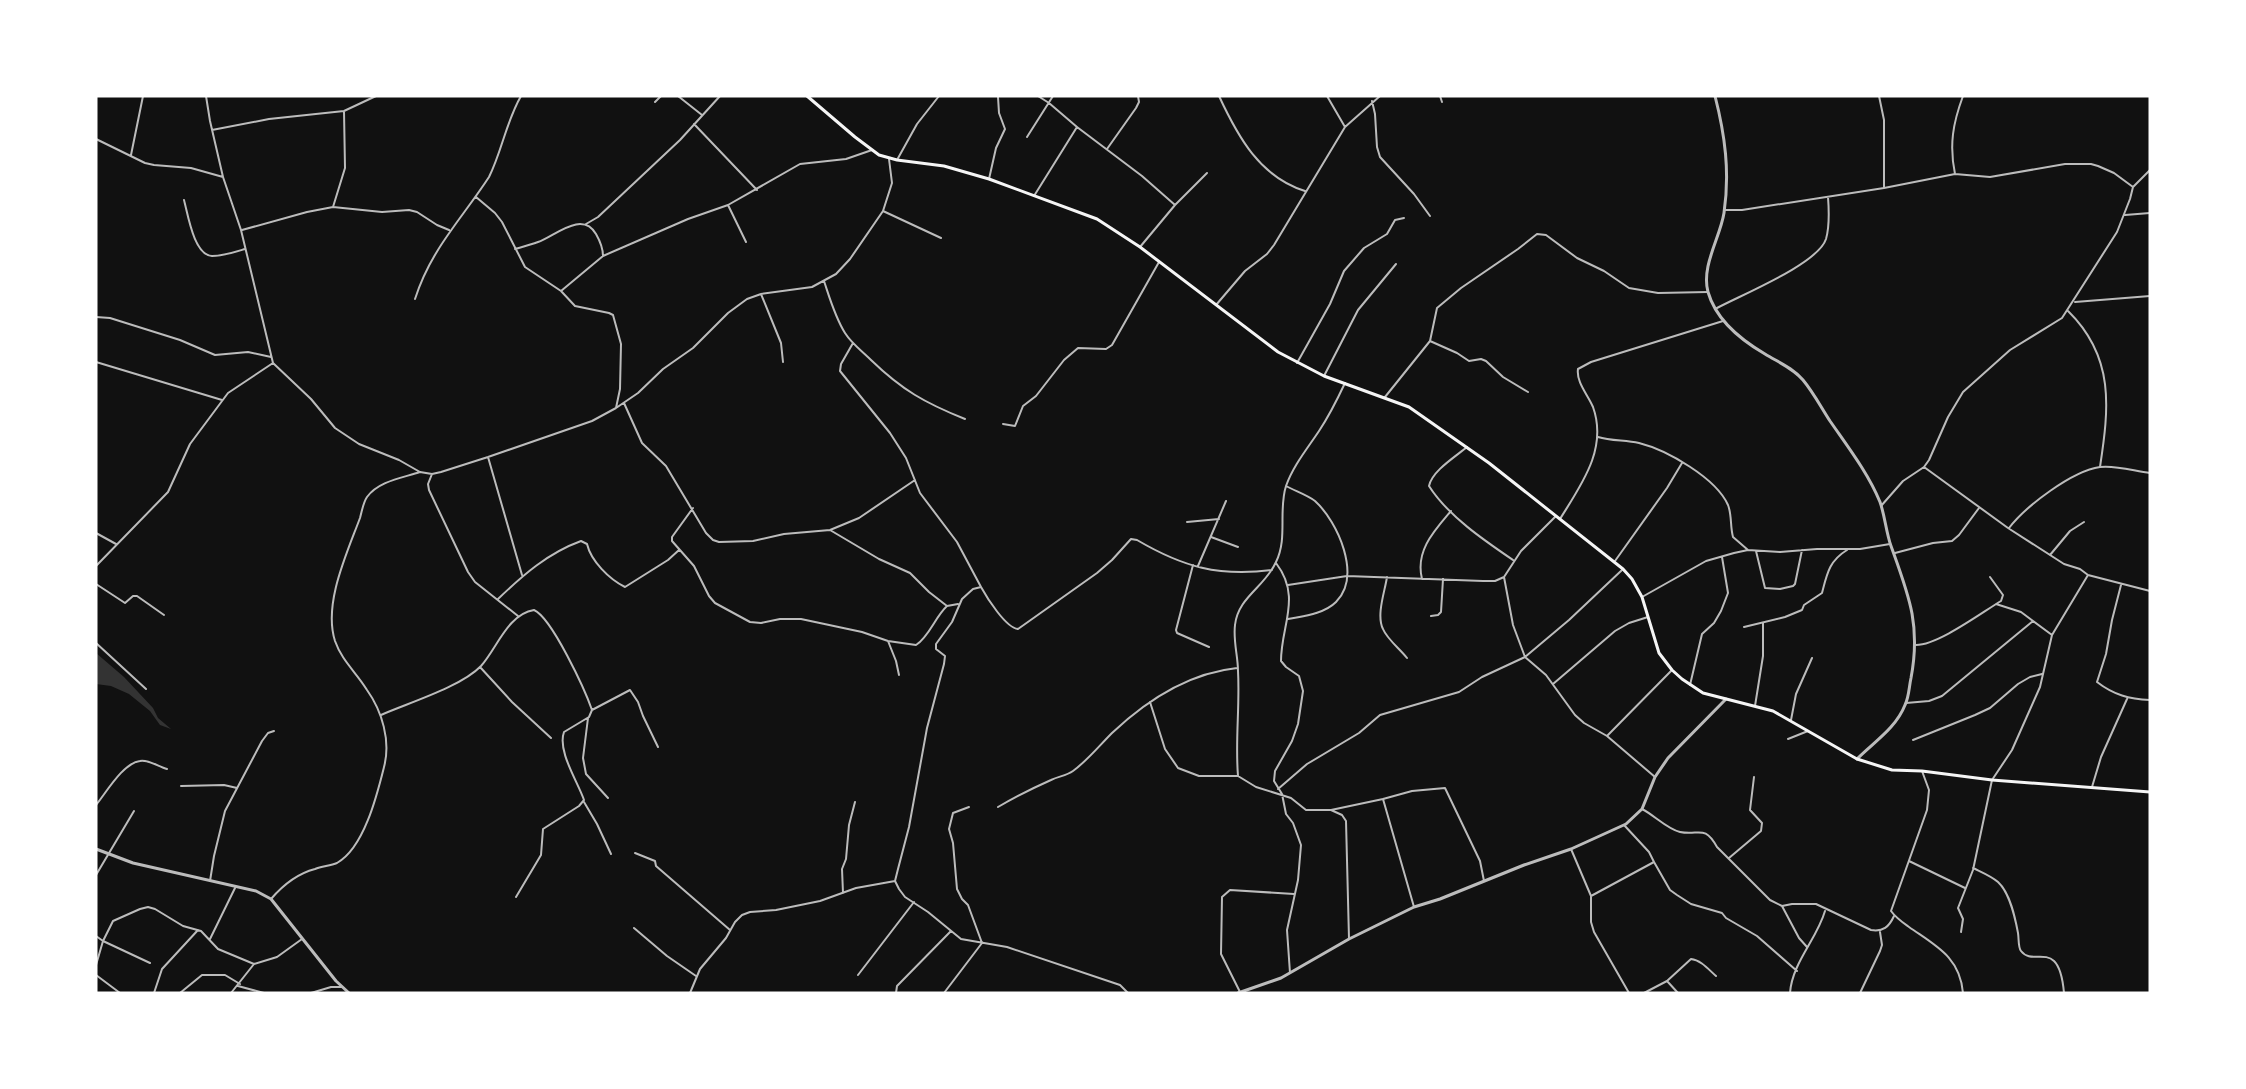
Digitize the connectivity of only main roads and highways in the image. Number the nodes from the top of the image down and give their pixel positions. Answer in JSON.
{"nodes":[{"id":1,"x":807,"y":96,"type":"edge"},
{"id":2,"x":2150,"y":792,"type":"edge"}],
"edges":[{"from":1,"to":2,"type":"main road"}]}
